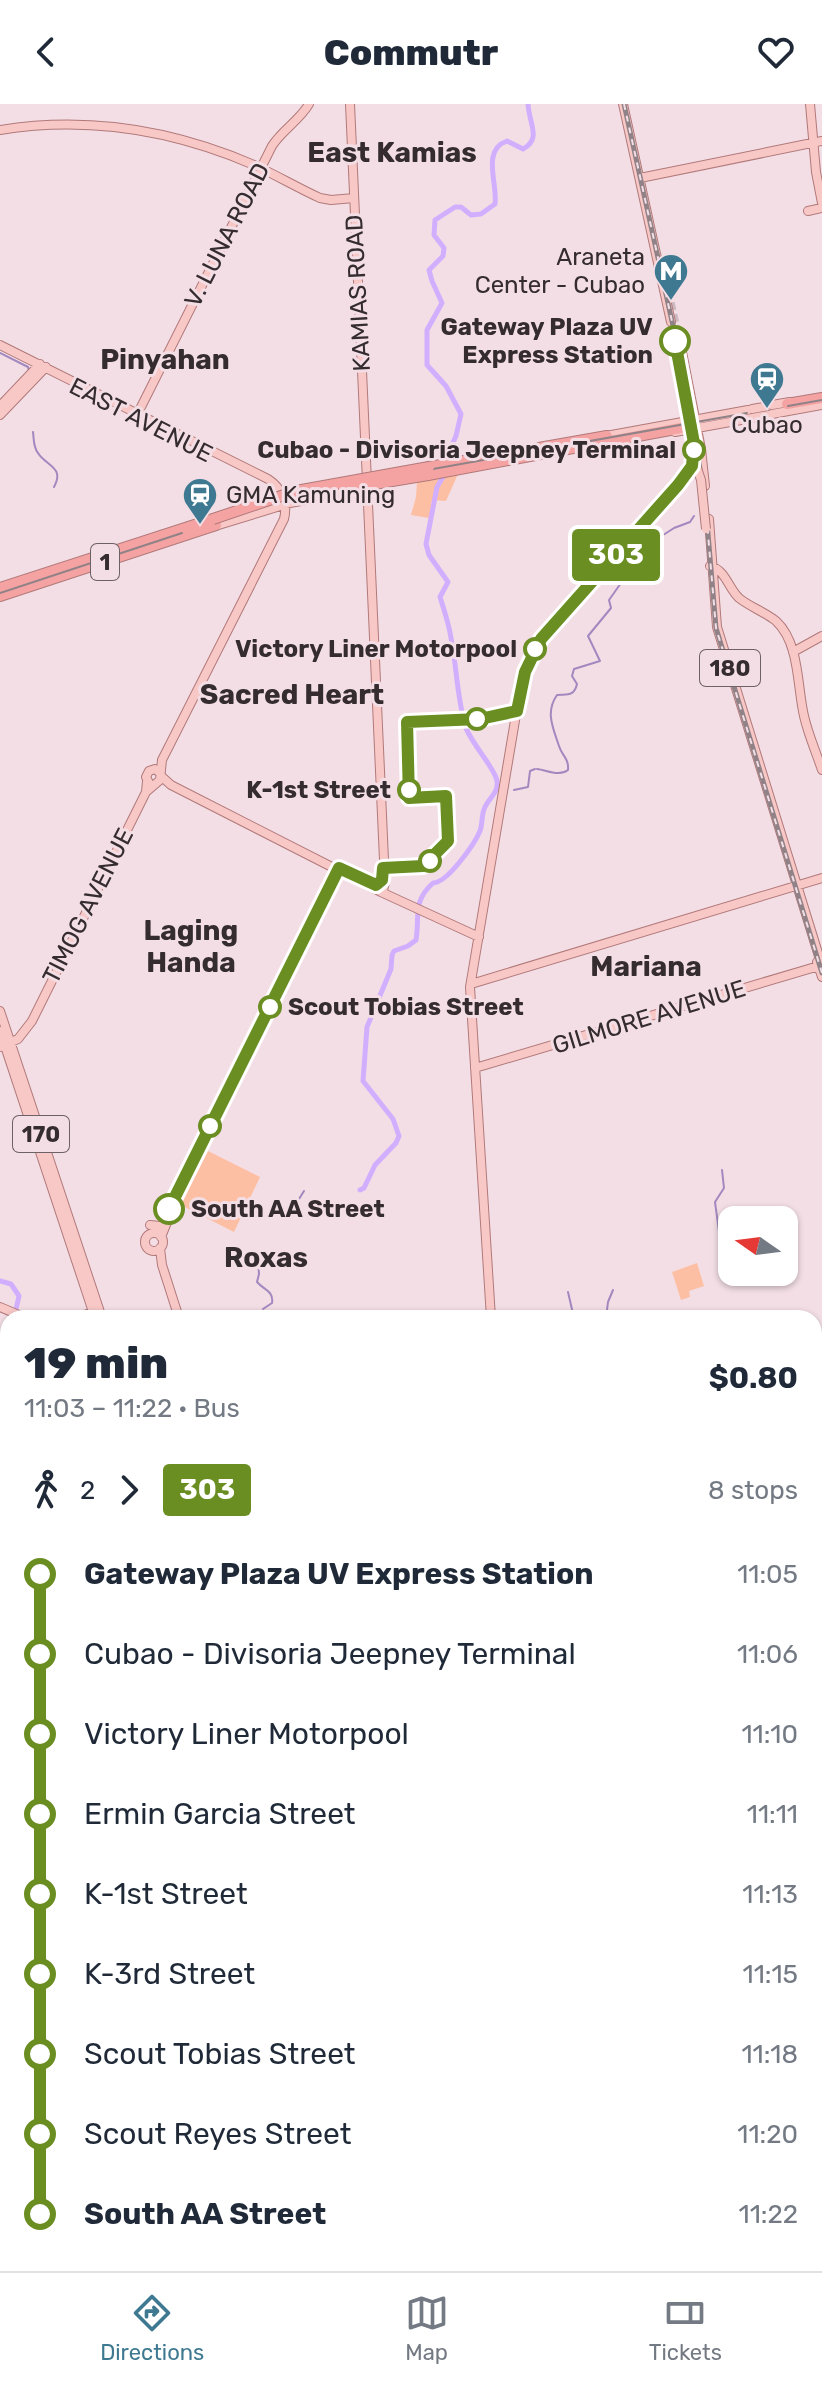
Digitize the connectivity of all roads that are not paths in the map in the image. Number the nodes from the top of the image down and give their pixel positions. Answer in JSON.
{"nodes":[{"id":1,"x":309,"y":104,"type":"edge"},
{"id":2,"x":350,"y":104,"type":"edge"},
{"id":3,"x":625,"y":104,"type":"edge"},
{"id":4,"x":810,"y":104,"type":"edge"},
{"id":5,"x":0,"y":128,"type":"edge"},
{"id":6,"x":818,"y":142,"type":"edge"},
{"id":7,"x":262,"y":167,"type":"junction"},
{"id":8,"x":642,"y":177,"type":"junction"},
{"id":9,"x":354,"y":198,"type":"junction"},
{"id":10,"x":822,"y":201,"type":"edge"},
{"id":11,"x":808,"y":211,"type":"dead end"},
{"id":12,"x":667,"y":285,"type":"tunnel mouth"},
{"id":13,"x":675,"y":319,"type":"dead end"},
{"id":14,"x":0,"y":347,"type":"edge"},
{"id":15,"x":680,"y":353,"type":"tunnel mouth"},
{"id":16,"x":41,"y":367,"type":"junction"},
{"id":17,"x":822,"y":400,"type":"edge"},
{"id":18,"x":11,"y":401,"type":"junction"},
{"id":19,"x":0,"y":407,"type":"edge"},
{"id":20,"x":776,"y":410,"type":"junction"},
{"id":21,"x":0,"y":415,"type":"edge"},
{"id":22,"x":137,"y":415,"type":"junction"},
{"id":23,"x":760,"y":421,"type":"dead end"},
{"id":24,"x":691,"y":424,"type":"junction"},
{"id":25,"x":603,"y":440,"type":"junction"},
{"id":26,"x":698,"y":448,"type":"junction"},
{"id":27,"x":446,"y":464,"type":"junction"},
{"id":28,"x":431,"y":472,"type":"junction"},
{"id":29,"x":682,"y":482,"type":"junction"},
{"id":30,"x":366,"y":483,"type":"junction"},
{"id":31,"x":275,"y":489,"type":"junction"},
{"id":32,"x":297,"y":490,"type":"junction"},
{"id":33,"x":267,"y":499,"type":"junction"},
{"id":34,"x":301,"y":500,"type":"junction"},
{"id":35,"x":254,"y":503,"type":"junction"},
{"id":36,"x":283,"y":511,"type":"junction"},
{"id":37,"x":258,"y":513,"type":"junction"},
{"id":38,"x":212,"y":523,"type":"junction"},
{"id":39,"x":707,"y":544,"type":"junction"},
{"id":40,"x":255,"y":552,"type":"dead end"},
{"id":41,"x":263,"y":560,"type":"junction"},
{"id":42,"x":712,"y":566,"type":"junction"},
{"id":43,"x":250,"y":586,"type":"junction"},
{"id":44,"x":0,"y":588,"type":"edge"},
{"id":45,"x":0,"y":596,"type":"edge"},
{"id":46,"x":240,"y":600,"type":"junction"},
{"id":47,"x":822,"y":636,"type":"edge"},
{"id":48,"x":793,"y":652,"type":"junction"},
{"id":49,"x":189,"y":707,"type":"junction"},
{"id":50,"x":192,"y":718,"type":"dead end"},
{"id":51,"x":822,"y":770,"type":"edge"},
{"id":52,"x":156,"y":778,"type":"junction"},
{"id":53,"x":341,"y":872,"type":"junction"},
{"id":54,"x":822,"y":878,"type":"edge"},
{"id":55,"x":382,"y":886,"type":"junction"},
{"id":56,"x":796,"y":886,"type":"junction"},
{"id":57,"x":479,"y":937,"type":"junction"},
{"id":58,"x":821,"y":965,"type":"edge"},
{"id":59,"x":822,"y":977,"type":"edge"},
{"id":60,"x":471,"y":984,"type":"junction"},
{"id":61,"x":0,"y":1011,"type":"edge"},
{"id":62,"x":23,"y":1038,"type":"junction"},
{"id":63,"x":4,"y":1043,"type":"edge"},
{"id":64,"x":15,"y":1064,"type":"junction"},
{"id":65,"x":475,"y":1068,"type":"junction"},
{"id":66,"x":488,"y":1152,"type":"dead end"},
{"id":67,"x":482,"y":1164,"type":"junction"},
{"id":68,"x":150,"y":1225,"type":"dead end"},
{"id":69,"x":159,"y":1232,"type":"junction"},
{"id":70,"x":160,"y":1251,"type":"junction"},
{"id":71,"x":94,"y":1310,"type":"edge"},
{"id":72,"x":176,"y":1310,"type":"edge"},
{"id":73,"x":490,"y":1310,"type":"edge"}],
"edges":[{"from":1,"to":7,"type":"main road","name":"V. LUNA ROAD"},
{"from":2,"to":9,"type":"main road","name":"KAMIAS ROAD"},
{"from":3,"to":8,"type":"main road"},
{"from":4,"to":6,"type":"main road"},
{"from":5,"to":7,"type":"main road"},
{"from":6,"to":8,"type":"main road"},
{"from":6,"to":10,"type":"main road"},
{"from":7,"to":9,"type":"main road"},
{"from":7,"to":22,"type":"main road","name":"V. LUNA ROAD"},
{"from":8,"to":12,"type":"main road"},
{"from":8,"to":13,"type":"main road"},
{"from":9,"to":30,"type":"main road","name":"KAMIAS ROAD"},
{"from":10,"to":11,"type":"main road"},
{"from":14,"to":16,"type":"main road","name":"EAST AVENUE"},
{"from":15,"to":24,"type":"main road"},
{"from":16,"to":18,"type":"main road"},
{"from":16,"to":19,"type":"main road"},
{"from":16,"to":22,"type":"main road","name":"EAST AVENUE"},
{"from":17,"to":20,"type":"highway","number":"1"},
{"from":17,"to":20,"type":"main road","number":"1"},
{"from":18,"to":19,"type":"main road"},
{"from":18,"to":21,"type":"main road"},
{"from":20,"to":23,"type":"main road"},
{"from":20,"to":24,"type":"main road","number":"1"},
{"from":20,"to":24,"type":"main road","number":"1"},
{"from":22,"to":31,"type":"main road","name":"EAST AVENUE"},
{"from":24,"to":25,"type":"highway","number":"1"},
{"from":24,"to":26,"type":"main road","number":"180"},
{"from":25,"to":27,"type":"highway","number":"1"},
{"from":25,"to":28,"type":"highway","number":"1"},
{"from":26,"to":29,"type":"main road"},
{"from":26,"to":39,"type":"main road","number":"180","bridge":true},
{"from":26,"to":42,"type":"main road","number":"180"},
{"from":27,"to":28,"type":"highway","number":"1"},
{"from":27,"to":30,"type":"main road"},
{"from":28,"to":30,"type":"main road"},
{"from":28,"to":38,"type":"highway","number":"1","bridge":true},
{"from":29,"to":39,"type":"main road"},
{"from":29,"to":57,"type":"main road"},
{"from":30,"to":32,"type":"main road"},
{"from":30,"to":34,"type":"main road"},
{"from":30,"to":55,"type":"main road","name":"KAMIAS ROAD"},
{"from":31,"to":32,"type":"main road","name":"EAST AVENUE"},
{"from":31,"to":32,"type":"main road"},
{"from":31,"to":33,"type":"main road"},
{"from":31,"to":33,"type":"main road"},
{"from":31,"to":36,"type":"main road"},
{"from":33,"to":35,"type":"main road"},
{"from":34,"to":36,"type":"main road"},
{"from":34,"to":36,"type":"main road"},
{"from":35,"to":37,"type":"main road"},
{"from":35,"to":38,"type":"main road"},
{"from":36,"to":37,"type":"main road"},
{"from":36,"to":41,"type":"main road"},
{"from":37,"to":38,"type":"main road"},
{"from":38,"to":44,"type":"highway","number":"1"},
{"from":38,"to":45,"type":"highway","number":"1"},
{"from":39,"to":42,"type":"main road","number":"180"},
{"from":40,"to":41,"type":"main road"},
{"from":41,"to":43,"type":"main road"},
{"from":42,"to":48,"type":"main road"},
{"from":42,"to":56,"type":"main road","number":"180"},
{"from":43,"to":46,"type":"main road"},
{"from":43,"to":46,"type":"main road"},
{"from":46,"to":49,"type":"main road"},
{"from":47,"to":48,"type":"main road"},
{"from":48,"to":51,"type":"main road"},
{"from":49,"to":50,"type":"main road"},
{"from":49,"to":52,"type":"main road"},
{"from":52,"to":53,"type":"main road"},
{"from":52,"to":62,"type":"main road","name":"TIMOG AVENUE"},
{"from":53,"to":55,"type":"main road"},
{"from":53,"to":69,"type":"main road"},
{"from":54,"to":56,"type":"main road"},
{"from":55,"to":57,"type":"main road"},
{"from":56,"to":58,"type":"main road","number":"180"},
{"from":56,"to":60,"type":"main road"},
{"from":57,"to":60,"type":"main road"},
{"from":58,"to":59,"type":"main road","number":"180"},
{"from":58,"to":65,"type":"main road","name":"GILMORE AVENUE"},
{"from":60,"to":65,"type":"main road"},
{"from":61,"to":63,"type":"main road","number":"170"},
{"from":62,"to":63,"type":"main road","name":"TIMOG AVENUE"},
{"from":62,"to":63,"type":"main road"},
{"from":62,"to":64,"type":"main road"},
{"from":63,"to":64,"type":"main road"},
{"from":63,"to":64,"type":"main road","number":"170"},
{"from":64,"to":71,"type":"main road","number":"170"},
{"from":65,"to":67,"type":"main road"},
{"from":66,"to":67,"type":"main road"},
{"from":67,"to":73,"type":"main road"},
{"from":68,"to":69,"type":"main road"},
{"from":69,"to":70,"type":"main road"},
{"from":69,"to":70,"type":"main road"},
{"from":70,"to":72,"type":"main road"}]}
